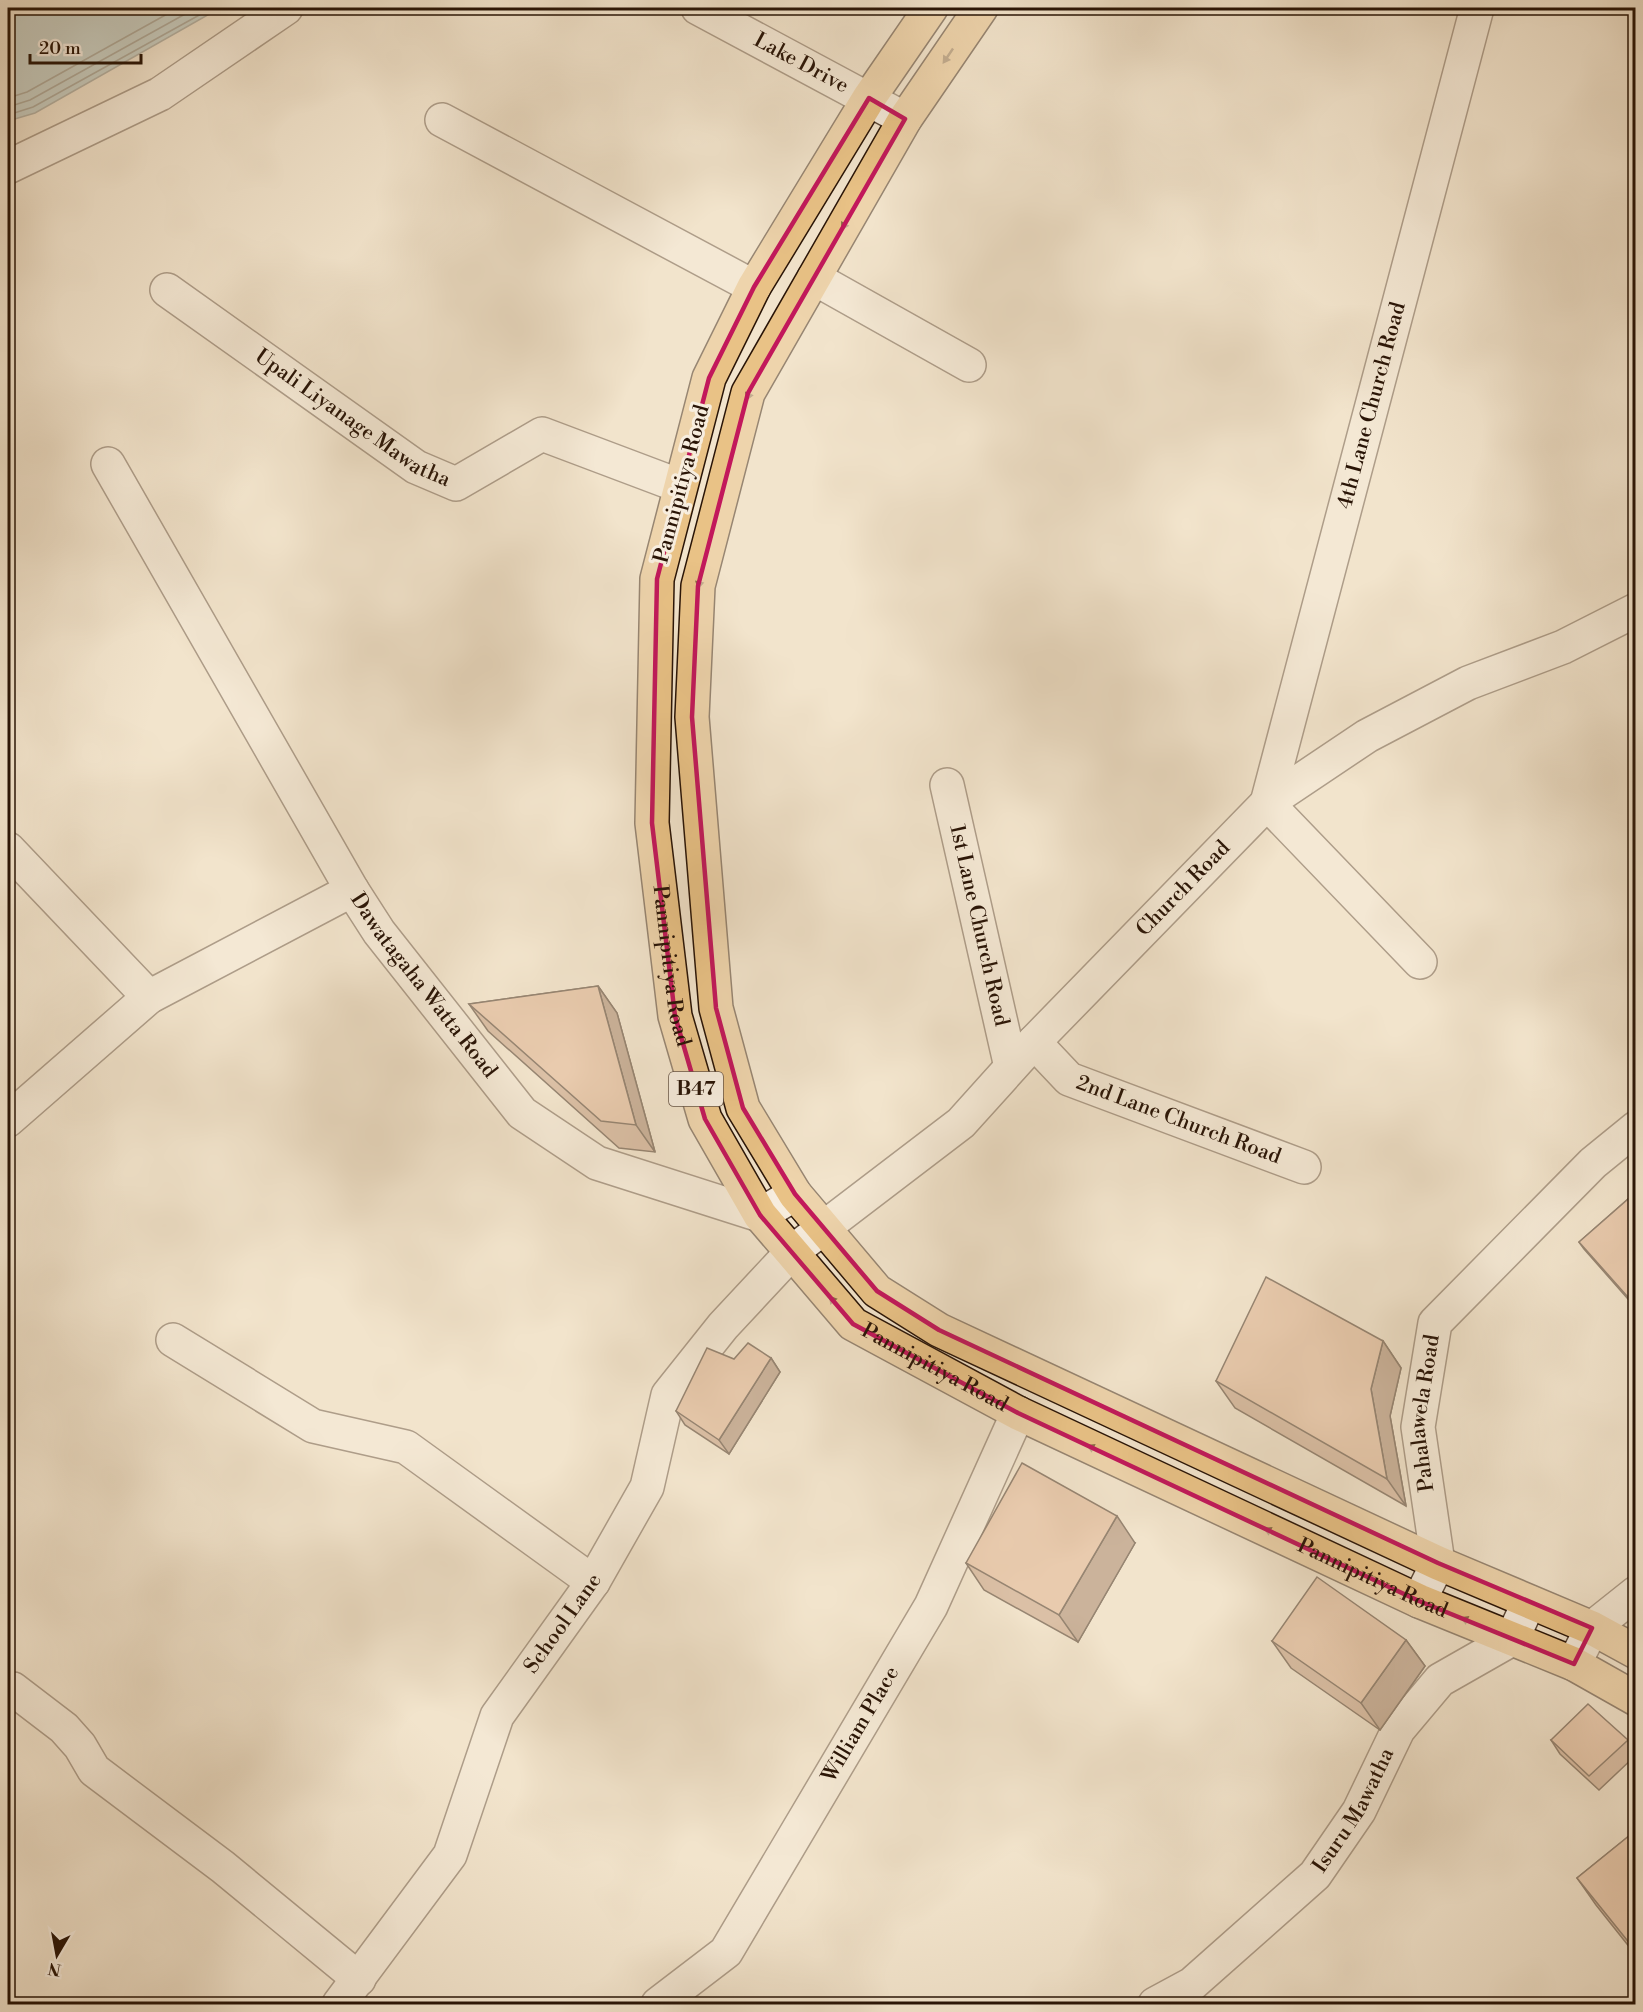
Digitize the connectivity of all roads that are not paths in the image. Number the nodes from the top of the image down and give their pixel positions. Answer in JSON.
{"nodes":[{"id":1,"x":286,"y":8,"type":"edge"},
{"id":2,"x":698,"y":8,"type":"edge"},
{"id":3,"x":931,"y":8,"type":"edge"},
{"id":4,"x":981,"y":8,"type":"edge"},
{"id":5,"x":1477,"y":8,"type":"edge"},
{"id":6,"x":869,"y":98,"type":"junction"},
{"id":7,"x":905,"y":119,"type":"junction"},
{"id":8,"x":442,"y":120,"type":"dead end"},
{"id":9,"x":8,"y":167,"type":"edge"},
{"id":10,"x":814,"y":278,"type":"junction"},
{"id":11,"x":754,"y":287,"type":"junction"},
{"id":12,"x":167,"y":290,"type":"dead end"},
{"id":13,"x":969,"y":364,"type":"dead end"},
{"id":14,"x":108,"y":464,"type":"dead end"},
{"id":15,"x":680,"y":486,"type":"junction"},
{"id":16,"x":1633,"y":603,"type":"edge"},
{"id":17,"x":947,"y":785,"type":"dead end"},
{"id":18,"x":1267,"y":803,"type":"junction"},
{"id":19,"x":8,"y":849,"type":"edge"},
{"id":20,"x":352,"y":890,"type":"junction"},
{"id":21,"x":1420,"y":962,"type":"dead end"},
{"id":22,"x":149,"y":997,"type":"junction"},
{"id":23,"x":1034,"y":1042,"type":"junction"},
{"id":24,"x":1011,"y":1067,"type":"junction"},
{"id":25,"x":8,"y":1119,"type":"edge"},
{"id":26,"x":1635,"y":1128,"type":"edge"},
{"id":27,"x":1304,"y":1167,"type":"dead end"},
{"id":28,"x":795,"y":1194,"type":"junction"},
{"id":29,"x":760,"y":1215,"type":"junction"},
{"id":30,"x":824,"y":1225,"type":"junction"},
{"id":31,"x":792,"y":1252,"type":"junction"},
{"id":32,"x":172,"y":1340,"type":"dead end"},
{"id":33,"x":1018,"y":1413,"type":"junction"},
{"id":34,"x":1438,"y":1563,"type":"junction"},
{"id":35,"x":592,"y":1582,"type":"junction"},
{"id":36,"x":1635,"y":1593,"type":"edge"},
{"id":37,"x":1419,"y":1601,"type":"junction"},
{"id":38,"x":1530,"y":1602,"type":"junction"},
{"id":39,"x":1593,"y":1628,"type":"junction"},
{"id":40,"x":1512,"y":1639,"type":"junction"},
{"id":41,"x":1635,"y":1652,"type":"edge"},
{"id":42,"x":1574,"y":1664,"type":"junction"},
{"id":43,"x":12,"y":1689,"type":"dead end"},
{"id":44,"x":1635,"y":1699,"type":"edge"},
{"id":45,"x":359,"y":1979,"type":"junction"},
{"id":46,"x":339,"y":2004,"type":"edge"},
{"id":47,"x":658,"y":2004,"type":"edge"},
{"id":48,"x":1155,"y":2004,"type":"edge"}],
"edges":[{"from":1,"to":9,"type":"street"},
{"from":2,"to":6,"type":"street","name":"Lake Drive"},
{"from":3,"to":6,"type":"main road","name":"Pannipitiya Road","number":"B47"},
{"from":4,"to":7,"type":"main road","name":"Pannipitiya Road","number":"B47","one_way":true},
{"from":5,"to":18,"type":"street","name":"4th Lane Church Road"},
{"from":6,"to":7,"type":"street","name":"Lake Drive"},
{"from":6,"to":11,"type":"main road","name":"Pannipitiya Road","number":"B47"},
{"from":7,"to":10,"type":"main road","name":"Pannipitiya Road","number":"B47","one_way":true},
{"from":8,"to":11,"type":"street"},
{"from":10,"to":13,"type":"street"},
{"from":10,"to":28,"type":"main road","name":"Pannipitiya Road","number":"B47","one_way":true},
{"from":11,"to":15,"type":"main road","name":"Pannipitiya Road","number":"B47"},
{"from":12,"to":15,"type":"street","name":"Upali Liyanage Mawatha"},
{"from":14,"to":20,"type":"street"},
{"from":15,"to":29,"type":"main road","name":"Pannipitiya Road","number":"B47"},
{"from":16,"to":18,"type":"street","name":"Church Road"},
{"from":17,"to":24,"type":"street","name":"1st Lane Church Road"},
{"from":18,"to":21,"type":"street"},
{"from":18,"to":23,"type":"street","name":"Church Road"},
{"from":19,"to":22,"type":"street"},
{"from":20,"to":22,"type":"street","name":"Dawatagaha Watta Road"},
{"from":20,"to":29,"type":"street","name":"Dawatagaha Watta Road"},
{"from":22,"to":25,"type":"street","name":"Dawatagaha Watta Road"},
{"from":23,"to":24,"type":"street","name":"Church Road"},
{"from":23,"to":27,"type":"street","name":"2nd Lane Church Road"},
{"from":24,"to":30,"type":"street","name":"Church Road"},
{"from":26,"to":34,"type":"street","name":"Pahalawela Road"},
{"from":28,"to":29,"type":"street"},
{"from":28,"to":30,"type":"main road","name":"Pannipitiya Road","number":"B47"},
{"from":29,"to":31,"type":"main road","name":"Pannipitiya Road","number":"B47"},
{"from":30,"to":31,"type":"street","name":"Church Road"},
{"from":30,"to":34,"type":"main road","name":"Pannipitiya Road","number":"B47"},
{"from":33,"to":31,"type":"main road","name":"Pannipitiya Road","number":"B47","one_way":true},
{"from":31,"to":35,"type":"street","name":"School Lane"},
{"from":32,"to":35,"type":"street"},
{"from":37,"to":33,"type":"main road","name":"Pannipitiya Road","number":"B47","one_way":true},
{"from":33,"to":47,"type":"street","name":"William Place"},
{"from":34,"to":37,"type":"street"},
{"from":34,"to":38,"type":"main road","name":"Pannipitiya Road","number":"B47"},
{"from":35,"to":45,"type":"street","name":"School Lane"},
{"from":36,"to":39,"type":"street"},
{"from":40,"to":37,"type":"main road","name":"Pannipitiya Road","number":"B47","one_way":true},
{"from":38,"to":39,"type":"main road","name":"Pannipitiya Road","number":"B47"},
{"from":38,"to":40,"type":"street"},
{"from":39,"to":41,"type":"main road","name":"Pannipitiya Road","number":"B47"},
{"from":39,"to":42,"type":"street"},
{"from":40,"to":42,"type":"main road","name":"Pannipitiya Road","number":"B47"},
{"from":40,"to":48,"type":"street","name":"Isuru Mawatha"},
{"from":42,"to":44,"type":"main road","name":"Pannipitiya Road","number":"B47"},
{"from":43,"to":45,"type":"street"},
{"from":45,"to":46,"type":"street","name":"School Lane"}]}
